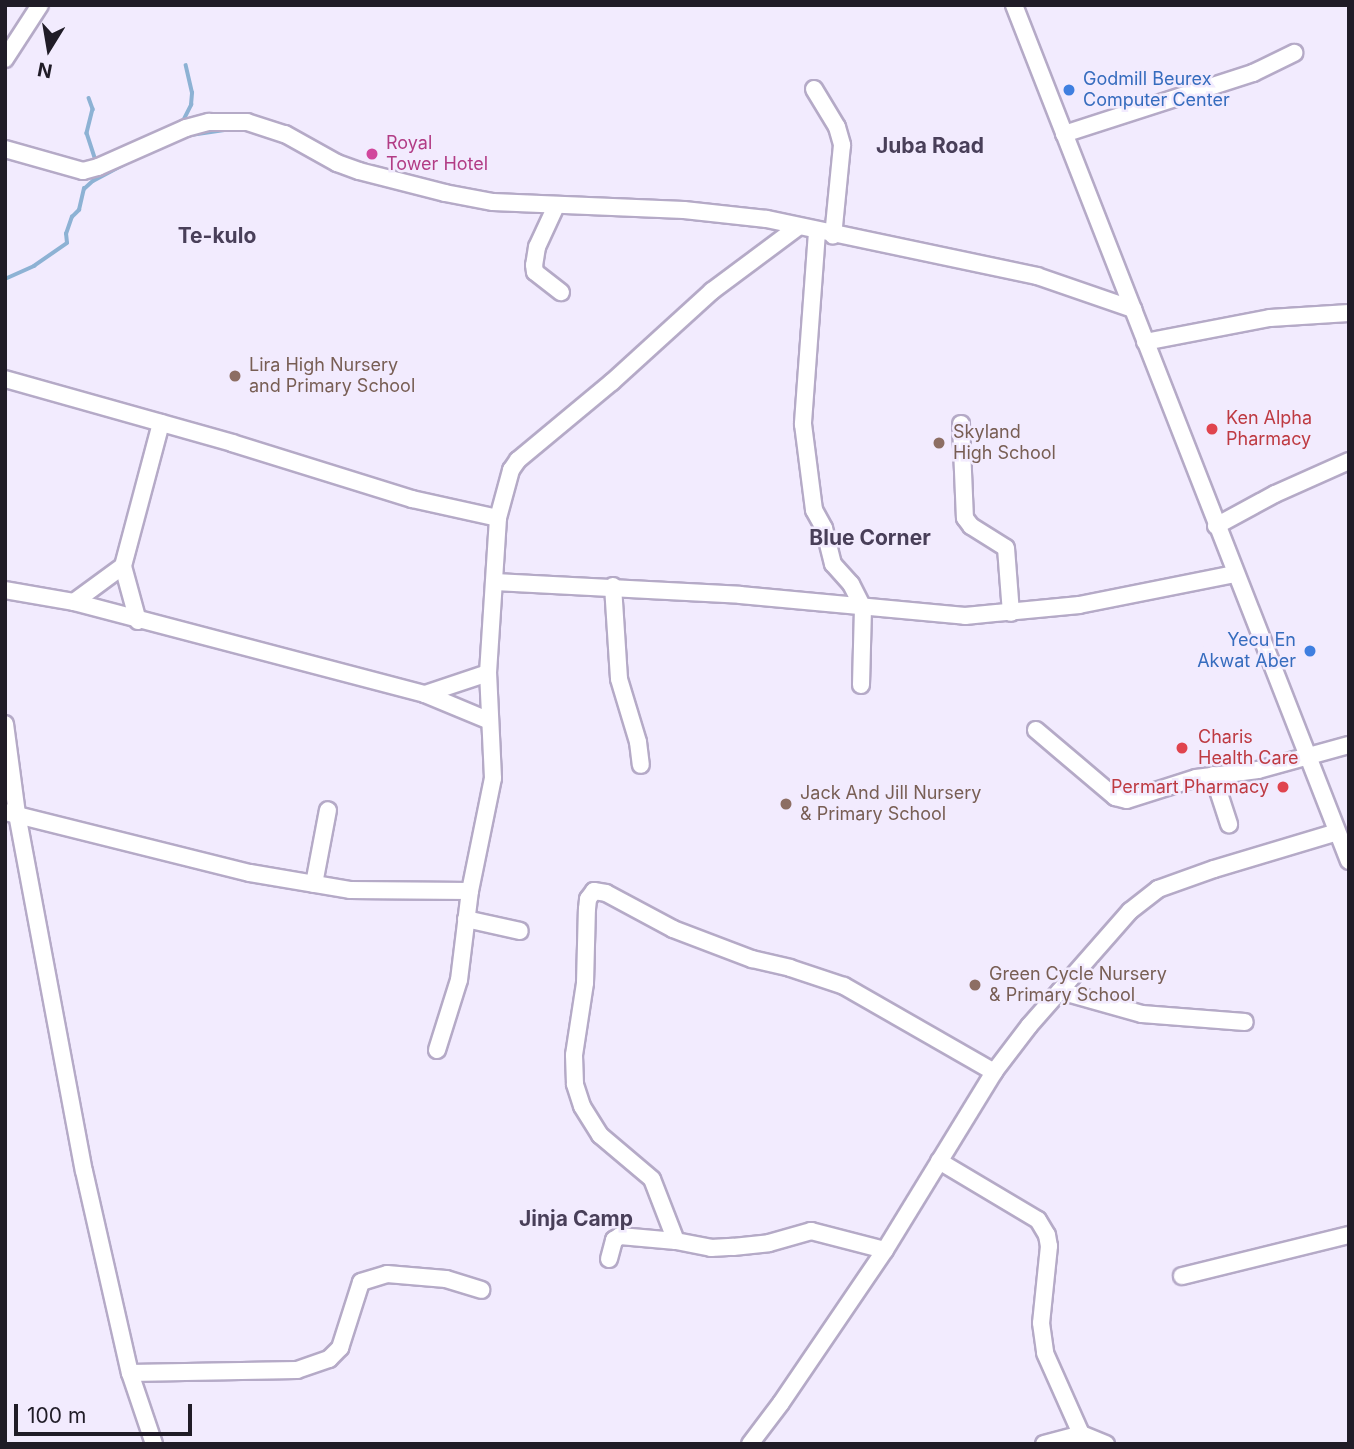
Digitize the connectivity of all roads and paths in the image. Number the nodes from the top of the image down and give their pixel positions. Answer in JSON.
{"nodes":[{"id":1,"x":40,"y":5,"type":"edge"},
{"id":2,"x":1013,"y":5,"type":"edge"},
{"id":3,"x":1294,"y":53,"type":"dead end"},
{"id":4,"x":5,"y":59,"type":"edge"},
{"id":5,"x":814,"y":89,"type":"dead end"},
{"id":6,"x":1064,"y":134,"type":"junction"},
{"id":7,"x":5,"y":149,"type":"edge"},
{"id":8,"x":556,"y":206,"type":"junction"},
{"id":9,"x":798,"y":227,"type":"junction"},
{"id":10,"x":825,"y":234,"type":"junction"},
{"id":11,"x":561,"y":292,"type":"dead end"},
{"id":12,"x":1133,"y":309,"type":"junction"},
{"id":13,"x":1349,"y":313,"type":"edge"},
{"id":14,"x":1145,"y":342,"type":"junction"},
{"id":15,"x":5,"y":379,"type":"edge"},
{"id":16,"x":161,"y":423,"type":"junction"},
{"id":17,"x":961,"y":424,"type":"dead end"},
{"id":18,"x":1349,"y":461,"type":"edge"},
{"id":19,"x":498,"y":517,"type":"junction"},
{"id":20,"x":1216,"y":526,"type":"junction"},
{"id":21,"x":123,"y":566,"type":"junction"},
{"id":22,"x":1234,"y":575,"type":"junction"},
{"id":23,"x":495,"y":582,"type":"junction"},
{"id":24,"x":614,"y":586,"type":"junction"},
{"id":25,"x":5,"y":590,"type":"edge"},
{"id":26,"x":74,"y":602,"type":"junction"},
{"id":27,"x":863,"y":608,"type":"junction"},
{"id":28,"x":1011,"y":612,"type":"junction"},
{"id":29,"x":138,"y":621,"type":"junction"},
{"id":30,"x":488,"y":673,"type":"junction"},
{"id":31,"x":861,"y":685,"type":"dead end"},
{"id":32,"x":425,"y":694,"type":"junction"},
{"id":33,"x":490,"y":720,"type":"junction"},
{"id":34,"x":5,"y":724,"type":"edge"},
{"id":35,"x":1036,"y":730,"type":"dead end"},
{"id":36,"x":1349,"y":746,"type":"edge"},
{"id":37,"x":1306,"y":755,"type":"junction"},
{"id":38,"x":641,"y":765,"type":"dead end"},
{"id":39,"x":1213,"y":775,"type":"junction"},
{"id":40,"x":328,"y":810,"type":"dead end"},
{"id":41,"x":11,"y":813,"type":"edge"},
{"id":42,"x":1229,"y":824,"type":"dead end"},
{"id":43,"x":1337,"y":832,"type":"junction"},
{"id":44,"x":1349,"y":861,"type":"edge"},
{"id":45,"x":314,"y":884,"type":"junction"},
{"id":46,"x":470,"y":891,"type":"junction"},
{"id":47,"x":466,"y":919,"type":"junction"},
{"id":48,"x":520,"y":932,"type":"dead end"},
{"id":49,"x":1060,"y":991,"type":"junction"},
{"id":50,"x":1245,"y":1022,"type":"dead end"},
{"id":51,"x":438,"y":1049,"type":"dead end"},
{"id":52,"x":994,"y":1072,"type":"junction"},
{"id":53,"x":939,"y":1161,"type":"junction"},
{"id":54,"x":1349,"y":1236,"type":"edge"},
{"id":55,"x":676,"y":1241,"type":"junction"},
{"id":56,"x":885,"y":1250,"type":"junction"},
{"id":57,"x":609,"y":1259,"type":"dead end"},
{"id":58,"x":1182,"y":1276,"type":"dead end"},
{"id":59,"x":481,"y":1290,"type":"dead end"},
{"id":60,"x":130,"y":1373,"type":"junction"},
{"id":61,"x":1081,"y":1434,"type":"junction"},
{"id":62,"x":154,"y":1444,"type":"edge"},
{"id":63,"x":750,"y":1444,"type":"edge"},
{"id":64,"x":1044,"y":1444,"type":"edge"},
{"id":65,"x":1106,"y":1444,"type":"edge"}],
"edges":[{"from":1,"to":4,"type":"street"},
{"from":2,"to":6,"type":"street"},
{"from":3,"to":6,"type":"street"},
{"from":5,"to":10,"type":"street"},
{"from":6,"to":12,"type":"street"},
{"from":7,"to":8,"type":"street"},
{"from":8,"to":9,"type":"street"},
{"from":8,"to":11,"type":"street"},
{"from":9,"to":10,"type":"street"},
{"from":9,"to":19,"type":"street"},
{"from":10,"to":12,"type":"street"},
{"from":10,"to":27,"type":"street"},
{"from":12,"to":14,"type":"street"},
{"from":13,"to":14,"type":"street"},
{"from":14,"to":20,"type":"street"},
{"from":15,"to":16,"type":"street"},
{"from":16,"to":19,"type":"street"},
{"from":16,"to":21,"type":"street"},
{"from":17,"to":28,"type":"street"},
{"from":18,"to":20,"type":"street"},
{"from":19,"to":23,"type":"street"},
{"from":20,"to":22,"type":"street"},
{"from":21,"to":26,"type":"street"},
{"from":21,"to":29,"type":"street"},
{"from":22,"to":28,"type":"street"},
{"from":22,"to":37,"type":"street"},
{"from":23,"to":24,"type":"street"},
{"from":23,"to":30,"type":"street"},
{"from":24,"to":27,"type":"street"},
{"from":24,"to":38,"type":"street"},
{"from":25,"to":26,"type":"street"},
{"from":26,"to":29,"type":"street"},
{"from":27,"to":28,"type":"street"},
{"from":27,"to":31,"type":"street"},
{"from":29,"to":32,"type":"street"},
{"from":30,"to":32,"type":"street"},
{"from":30,"to":33,"type":"street"},
{"from":32,"to":33,"type":"street"},
{"from":33,"to":46,"type":"street"},
{"from":34,"to":41,"type":"street"},
{"from":35,"to":39,"type":"street"},
{"from":36,"to":37,"type":"street"},
{"from":37,"to":39,"type":"street"},
{"from":37,"to":43,"type":"street"},
{"from":39,"to":42,"type":"street"},
{"from":40,"to":45,"type":"street"},
{"from":41,"to":45,"type":"street"},
{"from":41,"to":60,"type":"street"},
{"from":43,"to":44,"type":"street"},
{"from":43,"to":49,"type":"street"},
{"from":45,"to":46,"type":"street"},
{"from":46,"to":47,"type":"street"},
{"from":47,"to":48,"type":"street"},
{"from":47,"to":51,"type":"street"},
{"from":49,"to":50,"type":"street"},
{"from":49,"to":52,"type":"street"},
{"from":52,"to":53,"type":"street"},
{"from":52,"to":55,"type":"street"},
{"from":53,"to":56,"type":"street"},
{"from":53,"to":61,"type":"street"},
{"from":54,"to":58,"type":"street"},
{"from":55,"to":56,"type":"street"},
{"from":55,"to":57,"type":"street"},
{"from":56,"to":63,"type":"street"},
{"from":59,"to":60,"type":"street"},
{"from":60,"to":62,"type":"street"},
{"from":61,"to":64,"type":"street"},
{"from":61,"to":65,"type":"street"}]}
